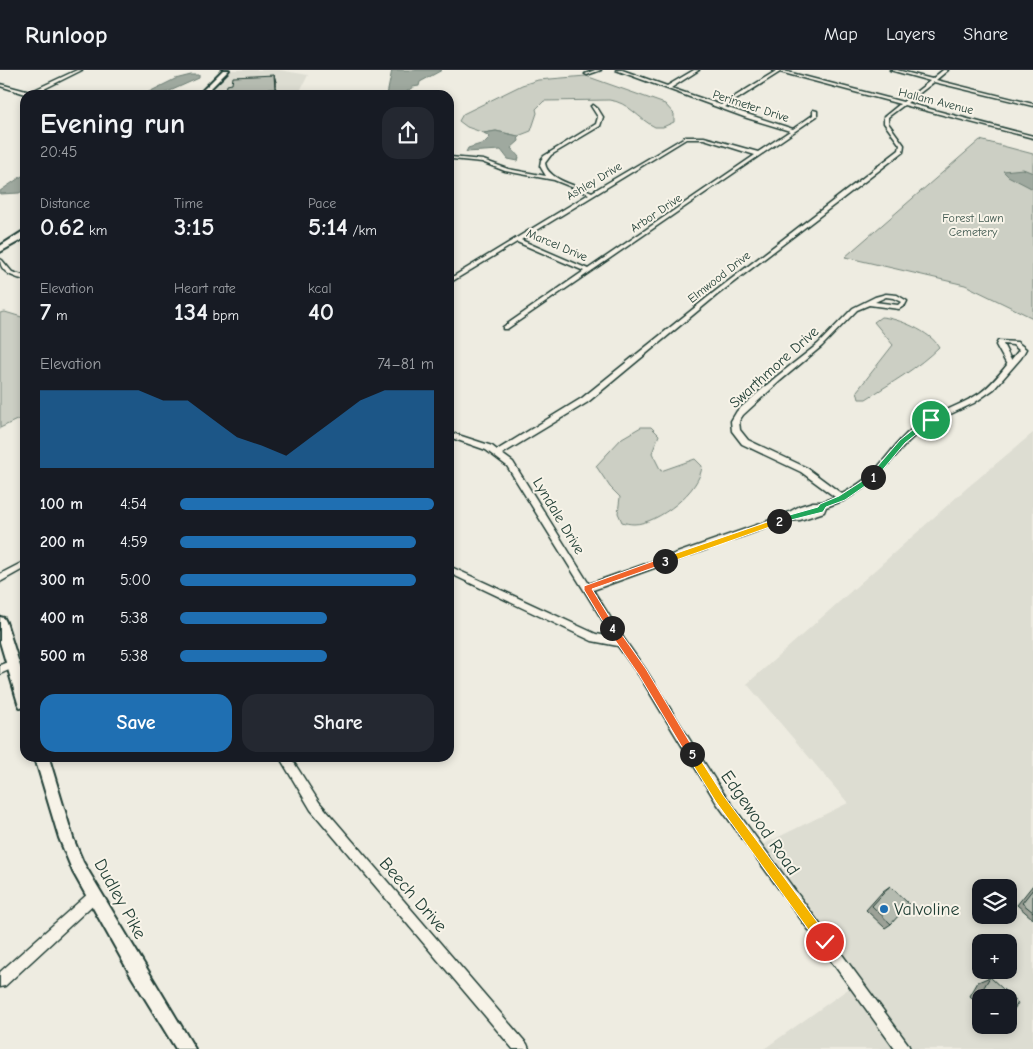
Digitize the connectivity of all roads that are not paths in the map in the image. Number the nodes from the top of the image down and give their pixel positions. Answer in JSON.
{"nodes":[{"id":1,"x":80,"y":70,"type":"edge"},
{"id":2,"x":226,"y":70,"type":"edge"},
{"id":3,"x":599,"y":70,"type":"edge"},
{"id":4,"x":618,"y":70,"type":"edge"},
{"id":5,"x":697,"y":70,"type":"edge"},
{"id":6,"x":892,"y":70,"type":"edge"},
{"id":7,"x":946,"y":70,"type":"edge"},
{"id":8,"x":777,"y":71,"type":"edge"},
{"id":9,"x":587,"y":74,"type":"dead end"},
{"id":10,"x":932,"y":81,"type":"junction"},
{"id":11,"x":0,"y":85,"type":"edge"},
{"id":12,"x":667,"y":88,"type":"junction"},
{"id":13,"x":40,"y":90,"type":"edge"},
{"id":14,"x":207,"y":90,"type":"edge"},
{"id":15,"x":20,"y":91,"type":"edge"},
{"id":16,"x":902,"y":103,"type":"junction"},
{"id":17,"x":1033,"y":105,"type":"edge"},
{"id":18,"x":593,"y":106,"type":"dead end"},
{"id":19,"x":721,"y":107,"type":"junction"},
{"id":20,"x":815,"y":111,"type":"dead end"},
{"id":21,"x":793,"y":130,"type":"junction"},
{"id":22,"x":1033,"y":137,"type":"edge"},
{"id":23,"x":758,"y":154,"type":"junction"},
{"id":24,"x":454,"y":158,"type":"edge"},
{"id":25,"x":542,"y":166,"type":"junction"},
{"id":26,"x":522,"y":173,"type":"junction"},
{"id":27,"x":555,"y":180,"type":"junction"},
{"id":28,"x":593,"y":194,"type":"junction"},
{"id":29,"x":20,"y":237,"type":"edge"},
{"id":30,"x":516,"y":240,"type":"junction"},
{"id":31,"x":0,"y":250,"type":"edge"},
{"id":32,"x":0,"y":261,"type":"edge"},
{"id":33,"x":588,"y":271,"type":"junction"},
{"id":34,"x":20,"y":276,"type":"edge"},
{"id":35,"x":454,"y":276,"type":"edge"},
{"id":36,"x":868,"y":303,"type":"dead end"},
{"id":37,"x":505,"y":328,"type":"dead end"},
{"id":38,"x":1010,"y":364,"type":"dead end"},
{"id":39,"x":454,"y":436,"type":"edge"},
{"id":40,"x":498,"y":453,"type":"junction"},
{"id":41,"x":842,"y":498,"type":"junction"},
{"id":42,"x":20,"y":567,"type":"edge"},
{"id":43,"x":454,"y":571,"type":"edge"},
{"id":44,"x":0,"y":578,"type":"edge"},
{"id":45,"x":587,"y":588,"type":"junction"},
{"id":46,"x":0,"y":622,"type":"edge"},
{"id":47,"x":621,"y":642,"type":"junction"},
{"id":48,"x":13,"y":664,"type":"junction"},
{"id":49,"x":0,"y":670,"type":"edge"},
{"id":50,"x":20,"y":687,"type":"edge"},
{"id":51,"x":43,"y":762,"type":"edge"},
{"id":52,"x":288,"y":762,"type":"edge"},
{"id":53,"x":94,"y":896,"type":"junction"},
{"id":54,"x":0,"y":981,"type":"edge"},
{"id":55,"x":186,"y":1049,"type":"edge"},
{"id":56,"x":522,"y":1049,"type":"edge"},
{"id":57,"x":904,"y":1049,"type":"edge"}],
"edges":[{"from":1,"to":13,"type":"street"},
{"from":2,"to":14,"type":"main road"},
{"from":3,"to":9,"type":"street"},
{"from":4,"to":12,"type":"street","name":"Perimeter Drive"},
{"from":5,"to":12,"type":"street"},
{"from":6,"to":10,"type":"street"},
{"from":7,"to":10,"type":"street"},
{"from":8,"to":16,"type":"street","name":"Hallam Avenue"},
{"from":8,"to":19,"type":"street"},
{"from":10,"to":16,"type":"street"},
{"from":10,"to":17,"type":"street"},
{"from":11,"to":15,"type":"street"},
{"from":12,"to":19,"type":"street","name":"Perimeter Drive"},
{"from":16,"to":22,"type":"street","name":"Hallam Avenue"},
{"from":16,"to":40,"type":"street","name":"Elmwood Drive"},
{"from":18,"to":25,"type":"street"},
{"from":19,"to":21,"type":"street","name":"Perimeter Drive"},
{"from":20,"to":21,"type":"street","name":"Arbor Drive"},
{"from":21,"to":23,"type":"street","name":"Arbor Drive"},
{"from":23,"to":28,"type":"street","name":"Ashley Drive"},
{"from":23,"to":33,"type":"street","name":"Arbor Drive"},
{"from":24,"to":26,"type":"street"},
{"from":25,"to":26,"type":"street"},
{"from":25,"to":27,"type":"street"},
{"from":26,"to":27,"type":"street"},
{"from":27,"to":28,"type":"street"},
{"from":28,"to":30,"type":"street","name":"Ashley Drive"},
{"from":29,"to":31,"type":"main road"},
{"from":30,"to":33,"type":"street","name":"Marcel Drive"},
{"from":30,"to":35,"type":"street","name":"Ashley Drive"},
{"from":32,"to":34,"type":"street"},
{"from":33,"to":37,"type":"street","name":"Arbor Drive"},
{"from":36,"to":41,"type":"street","name":"Swarthmore Drive"},
{"from":38,"to":41,"type":"street"},
{"from":39,"to":40,"type":"street","name":"Lyndale Drive"},
{"from":40,"to":45,"type":"street","name":"Lyndale Drive"},
{"from":41,"to":45,"type":"street"},
{"from":42,"to":44,"type":"street"},
{"from":43,"to":47,"type":"street"},
{"from":45,"to":47,"type":"street","name":"Lyndale Drive"},
{"from":46,"to":48,"type":"street"},
{"from":47,"to":57,"type":"street","name":"Edgewood Road"},
{"from":48,"to":49,"type":"street"},
{"from":48,"to":50,"type":"street"},
{"from":51,"to":53,"type":"street","name":"Dudley Pike"},
{"from":52,"to":56,"type":"street","name":"Beech Drive"},
{"from":53,"to":54,"type":"street"},
{"from":53,"to":55,"type":"street","name":"Dudley Pike"}]}
